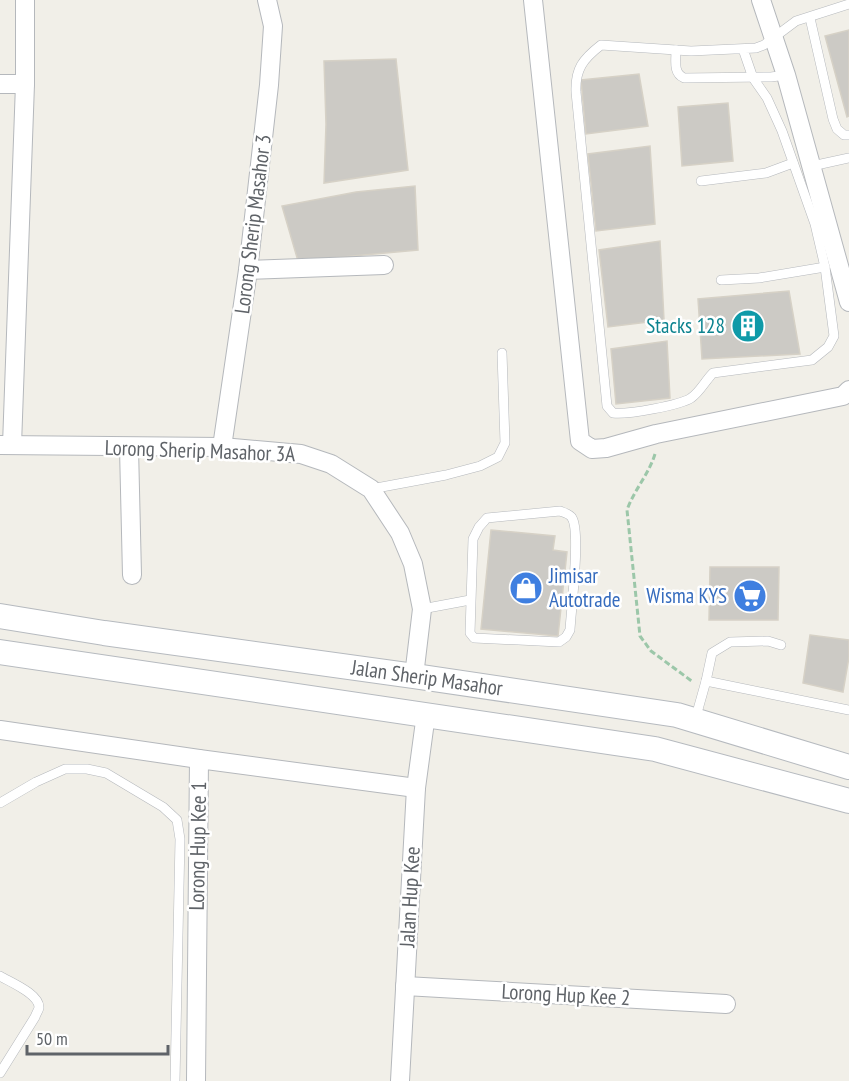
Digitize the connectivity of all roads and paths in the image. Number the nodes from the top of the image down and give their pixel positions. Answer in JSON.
{"nodes":[{"id":1,"x":25,"y":0,"type":"edge"},
{"id":2,"x":267,"y":0,"type":"edge"},
{"id":3,"x":533,"y":0,"type":"edge"},
{"id":4,"x":761,"y":0,"type":"edge"},
{"id":5,"x":849,"y":4,"type":"edge"},
{"id":6,"x":810,"y":18,"type":"junction"},
{"id":7,"x":775,"y":38,"type":"junction"},
{"id":8,"x":676,"y":50,"type":"junction"},
{"id":9,"x":743,"y":50,"type":"junction"},
{"id":10,"x":786,"y":75,"type":"junction"},
{"id":11,"x":753,"y":78,"type":"junction"},
{"id":12,"x":0,"y":84,"type":"edge"},
{"id":13,"x":25,"y":84,"type":"junction"},
{"id":14,"x":849,"y":135,"type":"edge"},
{"id":15,"x":849,"y":158,"type":"edge"},
{"id":16,"x":793,"y":163,"type":"junction"},
{"id":17,"x":812,"y":166,"type":"junction"},
{"id":18,"x":701,"y":181,"type":"dead end"},
{"id":19,"x":9,"y":255,"type":"edge"},
{"id":20,"x":384,"y":265,"type":"dead end"},
{"id":21,"x":825,"y":267,"type":"junction"},
{"id":22,"x":248,"y":270,"type":"junction"},
{"id":23,"x":720,"y":280,"type":"dead end"},
{"id":24,"x":849,"y":302,"type":"edge"},
{"id":25,"x":502,"y":353,"type":"dead end"},
{"id":26,"x":849,"y":390,"type":"edge"},
{"id":27,"x":657,"y":434,"type":"junction"},
{"id":28,"x":6,"y":445,"type":"edge"},
{"id":29,"x":222,"y":447,"type":"junction"},
{"id":30,"x":129,"y":448,"type":"junction"},
{"id":31,"x":371,"y":489,"type":"junction"},
{"id":32,"x":132,"y":575,"type":"dead end"},
{"id":33,"x":470,"y":600,"type":"junction"},
{"id":34,"x":422,"y":609,"type":"junction"},
{"id":35,"x":0,"y":616,"type":"edge"},
{"id":36,"x":782,"y":645,"type":"dead end"},
{"id":37,"x":0,"y":652,"type":"edge"},
{"id":38,"x":414,"y":676,"type":"junction"},
{"id":39,"x":705,"y":686,"type":"junction"},
{"id":40,"x":849,"y":710,"type":"edge"},
{"id":41,"x":426,"y":714,"type":"junction"},
{"id":42,"x":695,"y":720,"type":"junction"},
{"id":43,"x":0,"y":730,"type":"edge"},
{"id":44,"x":199,"y":759,"type":"junction"},
{"id":45,"x":849,"y":767,"type":"edge"},
{"id":46,"x":416,"y":788,"type":"junction"},
{"id":47,"x":849,"y":801,"type":"edge"},
{"id":48,"x":0,"y":803,"type":"edge"},
{"id":49,"x":0,"y":976,"type":"edge"},
{"id":50,"x":405,"y":986,"type":"junction"},
{"id":51,"x":726,"y":1004,"type":"dead end"},
{"id":52,"x":0,"y":1073,"type":"edge"},
{"id":53,"x":175,"y":1081,"type":"edge"},
{"id":54,"x":196,"y":1081,"type":"edge"},
{"id":55,"x":400,"y":1081,"type":"edge"}],
"edges":[{"from":1,"to":13,"type":"street"},
{"from":2,"to":22,"type":"street","name":"Lorong Sherip Masahor 3"},
{"from":3,"to":27,"type":"street"},
{"from":4,"to":7,"type":"street"},
{"from":5,"to":6,"type":"lane"},
{"from":6,"to":7,"type":"lane"},
{"from":6,"to":14,"type":"lane"},
{"from":7,"to":9,"type":"lane"},
{"from":7,"to":10,"type":"street"},
{"from":8,"to":9,"type":"lane"},
{"from":8,"to":11,"type":"lane"},
{"from":8,"to":21,"type":"lane"},
{"from":9,"to":11,"type":"lane"},
{"from":10,"to":11,"type":"lane"},
{"from":10,"to":17,"type":"street"},
{"from":11,"to":16,"type":"lane"},
{"from":12,"to":13,"type":"street"},
{"from":13,"to":19,"type":"street"},
{"from":15,"to":17,"type":"lane"},
{"from":16,"to":18,"type":"lane"},
{"from":16,"to":21,"type":"lane"},
{"from":17,"to":24,"type":"street"},
{"from":19,"to":28,"type":"street"},
{"from":20,"to":22,"type":"street"},
{"from":21,"to":23,"type":"lane"},
{"from":22,"to":29,"type":"street","name":"Lorong Sherip Masahor 3"},
{"from":25,"to":31,"type":"lane"},
{"from":26,"to":27,"type":"street"},
{"from":27,"to":39,"type":"path"},
{"from":28,"to":30,"type":"street","name":"Lorong Sherip Masahor 3A"},
{"from":29,"to":30,"type":"street","name":"Lorong Sherip Masahor 3A"},
{"from":29,"to":31,"type":"street","name":"Lorong Sherip Masahor 3A"},
{"from":30,"to":32,"type":"street"},
{"from":31,"to":34,"type":"street","name":"Lorong Sherip Masahor 3A"},
{"from":33,"to":33,"type":"lane"},
{"from":33,"to":34,"type":"lane"},
{"from":34,"to":38,"type":"street","name":"Lorong Sherip Masahor 3A"},
{"from":35,"to":38,"type":"main road","name":"Jalan Sherip Masahor"},
{"from":36,"to":39,"type":"lane"},
{"from":37,"to":41,"type":"main road","name":"Jalan Sherip Masahor"},
{"from":38,"to":42,"type":"main road","name":"Jalan Sherip Masahor"},
{"from":39,"to":40,"type":"lane"},
{"from":39,"to":42,"type":"lane"},
{"from":41,"to":46,"type":"street","name":"Jalan Hup Kee"},
{"from":41,"to":47,"type":"main road","name":"Jalan Sherip Masahor"},
{"from":42,"to":45,"type":"main road","name":"Jalan Sherip Masahor"},
{"from":43,"to":44,"type":"street"},
{"from":44,"to":46,"type":"street","name":"Lorong Hup Kee 1"},
{"from":44,"to":54,"type":"street","name":"Lorong Hup Kee 1"},
{"from":46,"to":50,"type":"street","name":"Jalan Hup Kee"},
{"from":48,"to":53,"type":"lane"},
{"from":49,"to":52,"type":"lane"},
{"from":50,"to":51,"type":"street","name":"Lorong Hup Kee 2"},
{"from":50,"to":55,"type":"street","name":"Jalan Hup Kee"}]}
